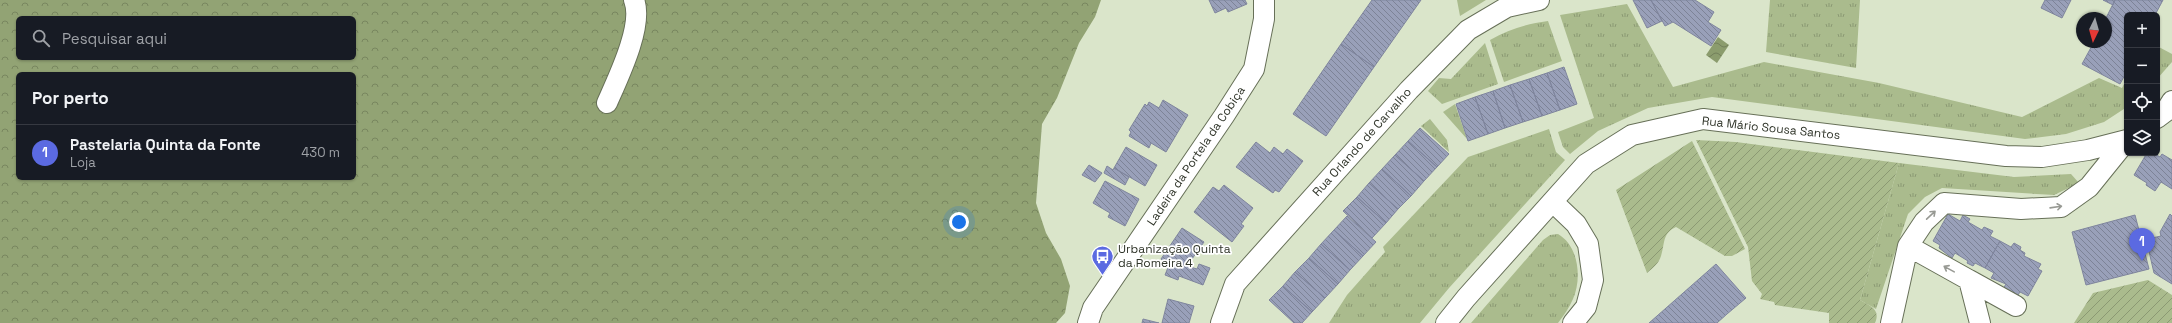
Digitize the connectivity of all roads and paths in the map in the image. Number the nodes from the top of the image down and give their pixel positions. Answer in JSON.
{"nodes":[{"id":1,"x":634,"y":0,"type":"edge"},
{"id":2,"x":1264,"y":0,"type":"edge"},
{"id":3,"x":1539,"y":0,"type":"edge"},
{"id":4,"x":607,"y":103,"type":"dead end"},
{"id":5,"x":2124,"y":141,"type":"edge"},
{"id":6,"x":2124,"y":144,"type":"edge"},
{"id":7,"x":1553,"y":202,"type":"junction"},
{"id":8,"x":1908,"y":246,"type":"junction"},
{"id":9,"x":1970,"y":280,"type":"junction"},
{"id":10,"x":2016,"y":306,"type":"dead end"},
{"id":11,"x":1088,"y":323,"type":"edge"},
{"id":12,"x":1221,"y":323,"type":"edge"},
{"id":13,"x":1446,"y":323,"type":"edge"},
{"id":14,"x":1573,"y":323,"type":"edge"},
{"id":15,"x":1891,"y":323,"type":"edge"},
{"id":16,"x":1980,"y":323,"type":"edge"}],
"edges":[{"from":1,"to":4,"type":"street"},
{"from":2,"to":11,"type":"street","name":"Ladeira da Portela da Cobiça"},
{"from":3,"to":12,"type":"street","name":"Rua Orlando de Carvalho"},
{"from":5,"to":7,"type":"street","name":"Rua Mário Sousa Santos"},
{"from":8,"to":6,"type":"street","one_way":true},
{"from":7,"to":13,"type":"street","name":"Rua Mário Sousa Santos"},
{"from":7,"to":14,"type":"street"},
{"from":9,"to":8,"type":"street","one_way":true},
{"from":8,"to":15,"type":"street"},
{"from":9,"to":10,"type":"street"},
{"from":9,"to":16,"type":"street"}]}
